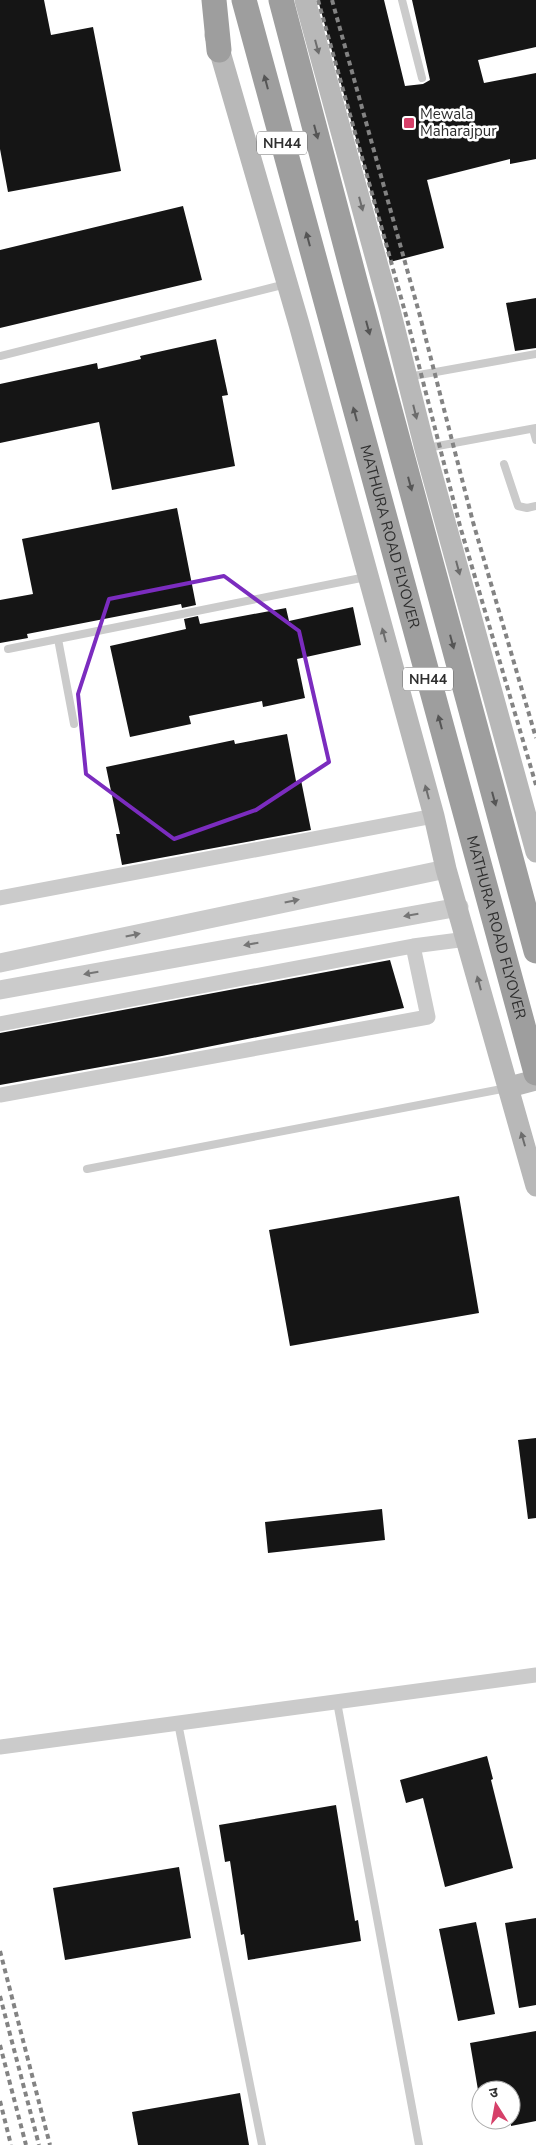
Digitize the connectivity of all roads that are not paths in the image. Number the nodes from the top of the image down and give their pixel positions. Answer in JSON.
{"nodes":[{"id":1,"x":206,"y":0,"type":"edge"},
{"id":2,"x":214,"y":0,"type":"edge"},
{"id":3,"x":244,"y":0,"type":"edge"},
{"id":4,"x":281,"y":0,"type":"edge"},
{"id":5,"x":305,"y":0,"type":"edge"},
{"id":6,"x":402,"y":0,"type":"edge"},
{"id":7,"x":219,"y":50,"type":"junction"},
{"id":8,"x":422,"y":78,"type":"dead end"},
{"id":9,"x":287,"y":284,"type":"junction"},
{"id":10,"x":536,"y":354,"type":"edge"},
{"id":11,"x":0,"y":356,"type":"edge"},
{"id":12,"x":406,"y":377,"type":"junction"},
{"id":13,"x":535,"y":429,"type":"edge"},
{"id":14,"x":536,"y":440,"type":"edge"},
{"id":15,"x":425,"y":449,"type":"junction"},
{"id":16,"x":504,"y":464,"type":"dead end"},
{"id":17,"x":536,"y":506,"type":"edge"},
{"id":18,"x":368,"y":577,"type":"junction"},
{"id":19,"x":58,"y":639,"type":"junction"},
{"id":20,"x":8,"y":649,"type":"dead end"},
{"id":21,"x":74,"y":724,"type":"dead end"},
{"id":22,"x":531,"y":812,"type":"edge"},
{"id":23,"x":434,"y":816,"type":"junction"},
{"id":24,"x":536,"y":852,"type":"edge"},
{"id":25,"x":446,"y":869,"type":"junction"},
{"id":26,"x":0,"y":898,"type":"edge"},
{"id":27,"x":458,"y":907,"type":"junction"},
{"id":28,"x":467,"y":939,"type":"junction"},
{"id":29,"x":413,"y":946,"type":"junction"},
{"id":30,"x":536,"y":951,"type":"edge"},
{"id":31,"x":0,"y":963,"type":"edge"},
{"id":32,"x":0,"y":990,"type":"edge"},
{"id":33,"x":0,"y":1024,"type":"edge"},
{"id":34,"x":536,"y":1073,"type":"edge"},
{"id":35,"x":536,"y":1080,"type":"edge"},
{"id":36,"x":508,"y":1087,"type":"junction"},
{"id":37,"x":0,"y":1096,"type":"edge"},
{"id":38,"x":87,"y":1169,"type":"dead end"},
{"id":39,"x":536,"y":1186,"type":"edge"},
{"id":40,"x":536,"y":1675,"type":"edge"},
{"id":41,"x":337,"y":1702,"type":"junction"},
{"id":42,"x":178,"y":1723,"type":"junction"},
{"id":43,"x":0,"y":1747,"type":"edge"},
{"id":44,"x":262,"y":2145,"type":"edge"},
{"id":45,"x":419,"y":2145,"type":"edge"}],
"edges":[{"from":1,"to":7,"type":"main road"},
{"from":2,"to":7,"type":"highway"},
{"from":34,"to":3,"type":"highway","name":"MATHURA ROAD FLYOVER","number":"NH44","one_way":true},
{"from":4,"to":30,"type":"highway","name":"MATHURA ROAD FLYOVER","number":"NH44","one_way":true},
{"from":5,"to":12,"type":"main road","one_way":true},
{"from":6,"to":8,"type":"lane"},
{"from":7,"to":9,"type":"main road"},
{"from":9,"to":11,"type":"lane"},
{"from":9,"to":18,"type":"main road"},
{"from":10,"to":12,"type":"lane"},
{"from":12,"to":15,"type":"main road","one_way":true},
{"from":13,"to":14,"type":"lane"},
{"from":13,"to":15,"type":"lane"},
{"from":15,"to":22,"type":"main road","one_way":true},
{"from":16,"to":17,"type":"lane"},
{"from":18,"to":19,"type":"lane"},
{"from":23,"to":18,"type":"main road","one_way":true},
{"from":19,"to":20,"type":"lane"},
{"from":19,"to":21,"type":"lane"},
{"from":22,"to":24,"type":"main road"},
{"from":23,"to":25,"type":"main road"},
{"from":23,"to":26,"type":"street"},
{"from":25,"to":27,"type":"main road"},
{"from":31,"to":25,"type":"street","one_way":true},
{"from":27,"to":28,"type":"main road"},
{"from":27,"to":32,"type":"street","one_way":true},
{"from":28,"to":29,"type":"street"},
{"from":36,"to":28,"type":"main road","one_way":true},
{"from":29,"to":33,"type":"street"},
{"from":29,"to":37,"type":"street"},
{"from":35,"to":36,"type":"main road"},
{"from":36,"to":38,"type":"lane"},
{"from":39,"to":36,"type":"main road","one_way":true},
{"from":40,"to":41,"type":"street"},
{"from":41,"to":42,"type":"street"},
{"from":41,"to":45,"type":"lane"},
{"from":42,"to":43,"type":"street"},
{"from":42,"to":44,"type":"lane"}]}
